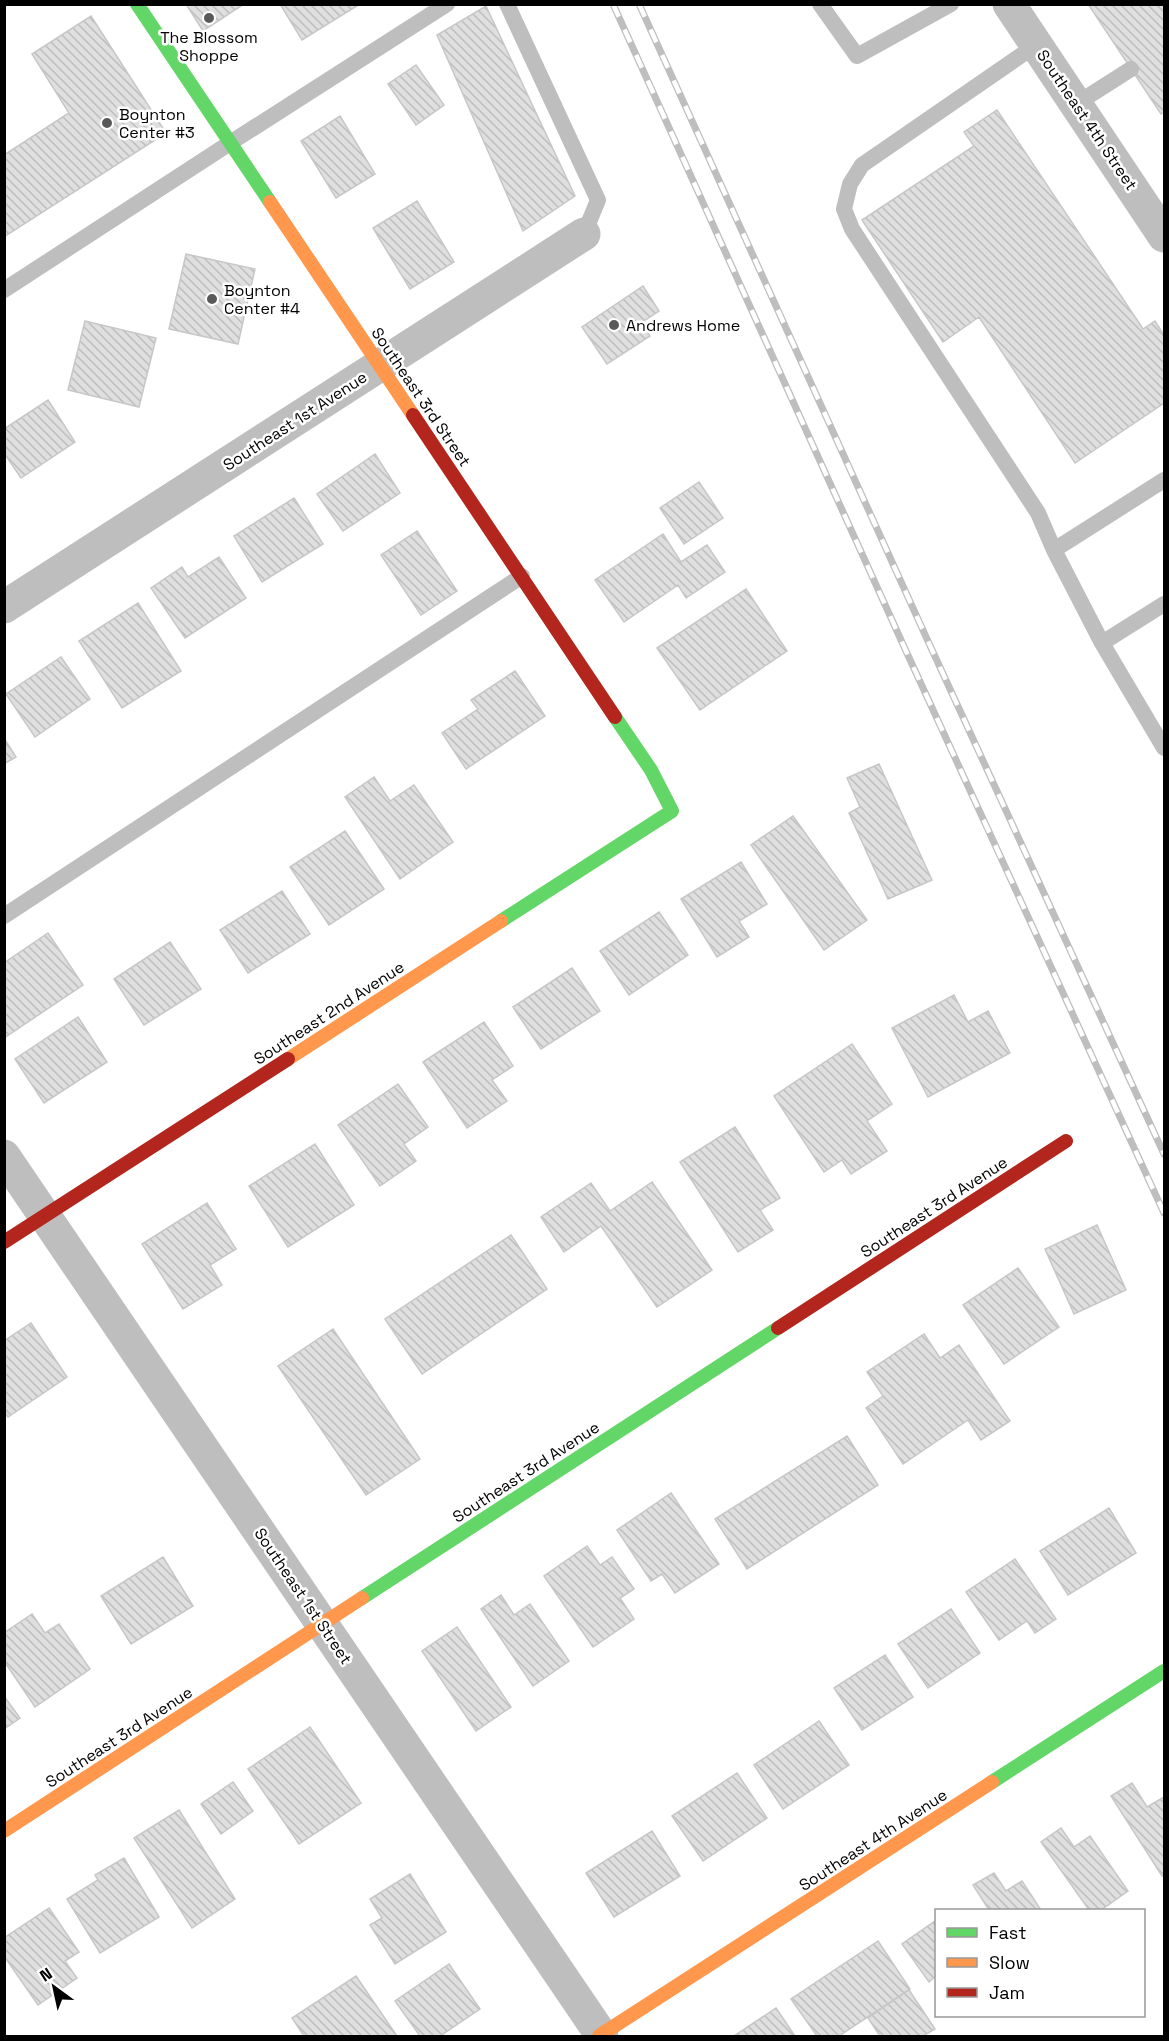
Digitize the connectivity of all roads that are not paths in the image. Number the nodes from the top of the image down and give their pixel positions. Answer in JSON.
{"nodes":[{"id":1,"x":137,"y":4,"type":"edge"},
{"id":2,"x":447,"y":4,"type":"edge"},
{"id":3,"x":507,"y":4,"type":"edge"},
{"id":4,"x":820,"y":4,"type":"edge"},
{"id":5,"x":951,"y":4,"type":"edge"},
{"id":6,"x":1009,"y":4,"type":"edge"},
{"id":7,"x":1036,"y":45,"type":"junction"},
{"id":8,"x":1131,"y":69,"type":"dead end"},
{"id":9,"x":1076,"y":104,"type":"junction"},
{"id":10,"x":230,"y":142,"type":"junction"},
{"id":11,"x":584,"y":234,"type":"joint"},
{"id":12,"x":1164,"y":236,"type":"edge"},
{"id":13,"x":4,"y":290,"type":"edge"},
{"id":14,"x":380,"y":367,"type":"junction"},
{"id":15,"x":1164,"y":480,"type":"edge"},
{"id":16,"x":1054,"y":550,"type":"junction"},
{"id":17,"x":522,"y":576,"type":"junction"},
{"id":18,"x":1164,"y":604,"type":"edge"},
{"id":19,"x":4,"y":607,"type":"edge"},
{"id":20,"x":1102,"y":643,"type":"junction"},
{"id":21,"x":1164,"y":748,"type":"edge"},
{"id":22,"x":672,"y":811,"type":"joint"},
{"id":23,"x":4,"y":916,"type":"edge"},
{"id":24,"x":1066,"y":1141,"type":"dead end"},
{"id":25,"x":4,"y":1156,"type":"edge"},
{"id":26,"x":44,"y":1216,"type":"junction"},
{"id":27,"x":4,"y":1242,"type":"edge"},
{"id":28,"x":322,"y":1624,"type":"junction"},
{"id":29,"x":1164,"y":1671,"type":"edge"},
{"id":30,"x":4,"y":1831,"type":"edge"},
{"id":31,"x":601,"y":2036,"type":"edge"}],
"edges":[{"from":1,"to":10,"type":"street","name":"Southeast 3rd Street"},
{"from":2,"to":10,"type":"lane"},
{"from":3,"to":11,"type":"lane"},
{"from":4,"to":5,"type":"lane"},
{"from":6,"to":7,"type":"street","name":"Southeast 4th Street"},
{"from":7,"to":9,"type":"street","name":"Southeast 4th Street"},
{"from":7,"to":16,"type":"lane"},
{"from":8,"to":9,"type":"lane"},
{"from":9,"to":12,"type":"street","name":"Southeast 4th Street"},
{"from":10,"to":13,"type":"lane"},
{"from":10,"to":14,"type":"street","name":"Southeast 3rd Street"},
{"from":11,"to":14,"type":"street","name":"Southeast 1st Avenue"},
{"from":14,"to":17,"type":"street","name":"Southeast 3rd Street"},
{"from":14,"to":19,"type":"street","name":"Southeast 1st Avenue"},
{"from":15,"to":16,"type":"lane"},
{"from":16,"to":20,"type":"lane"},
{"from":17,"to":22,"type":"street","name":"Southeast 3rd Street"},
{"from":17,"to":23,"type":"lane"},
{"from":18,"to":20,"type":"lane"},
{"from":20,"to":21,"type":"lane"},
{"from":22,"to":26,"type":"street","name":"Southeast 2nd Avenue"},
{"from":24,"to":28,"type":"street","name":"Southeast 3rd Avenue"},
{"from":25,"to":26,"type":"street","name":"Southeast 1st Street"},
{"from":26,"to":27,"type":"street","name":"Southeast 2nd Avenue"},
{"from":26,"to":28,"type":"street","name":"Southeast 1st Street"},
{"from":28,"to":30,"type":"street","name":"Southeast 3rd Avenue"},
{"from":28,"to":31,"type":"street","name":"Southeast 1st Street"},
{"from":29,"to":31,"type":"street","name":"Southeast 4th Avenue"}]}
